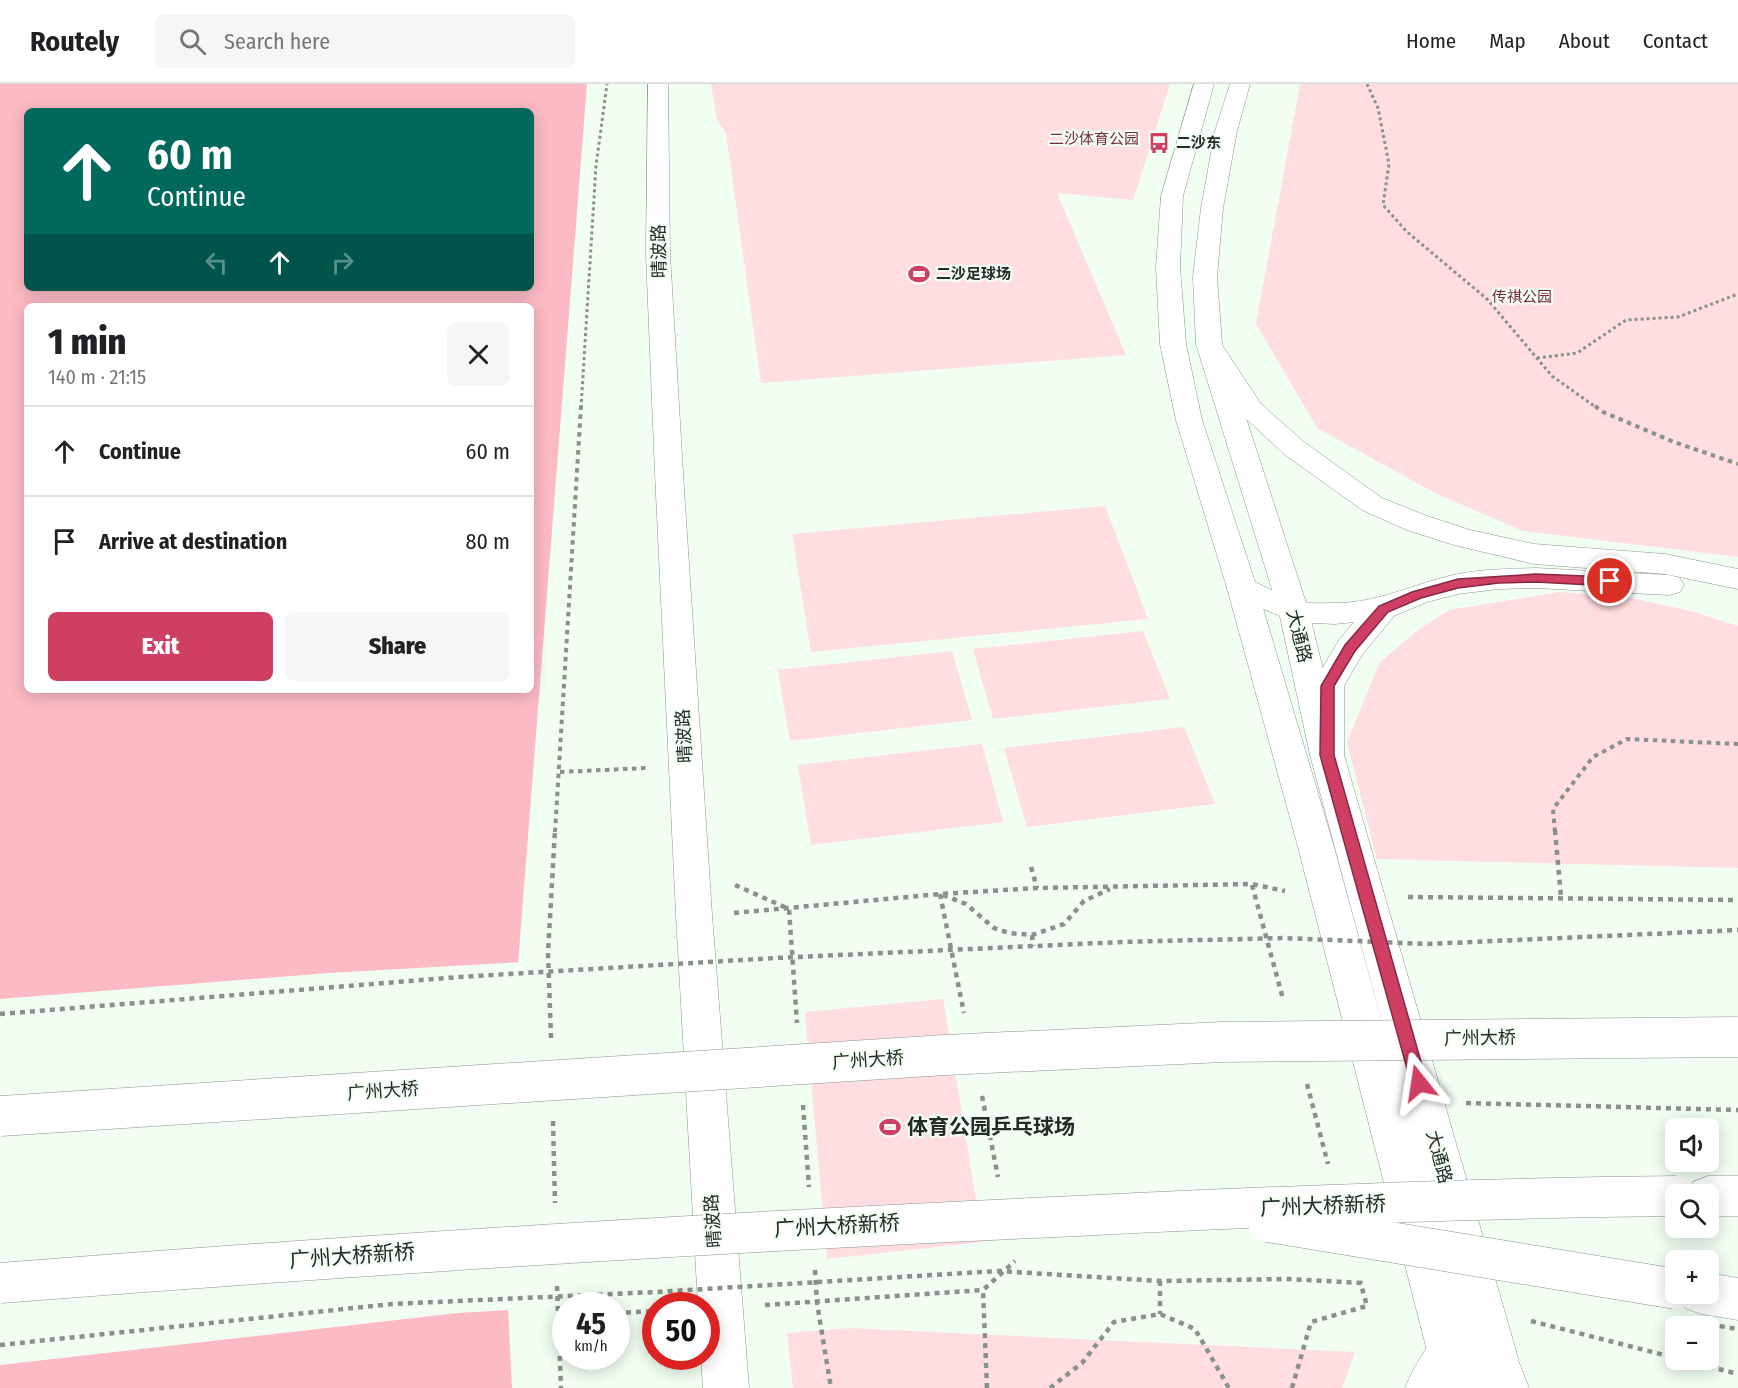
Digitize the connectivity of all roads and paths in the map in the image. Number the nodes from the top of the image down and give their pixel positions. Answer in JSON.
{"nodes":[{"id":1,"x":607,"y":84,"type":"edge"},
{"id":2,"x":658,"y":84,"type":"edge"},
{"id":3,"x":1204,"y":84,"type":"edge"},
{"id":4,"x":1240,"y":84,"type":"edge"},
{"id":5,"x":1367,"y":84,"type":"edge"},
{"id":6,"x":1738,"y":294,"type":"edge"},
{"id":7,"x":1209,"y":344,"type":"junction"},
{"id":8,"x":1536,"y":358,"type":"junction"},
{"id":9,"x":1738,"y":464,"type":"edge"},
{"id":10,"x":1587,"y":568,"type":"junction"},
{"id":11,"x":1738,"y":579,"type":"edge"},
{"id":12,"x":1242,"y":588,"type":"junction"},
{"id":13,"x":1738,"y":599,"type":"edge"},
{"id":14,"x":1383,"y":609,"type":"junction"},
{"id":15,"x":1294,"y":612,"type":"junction"},
{"id":16,"x":1738,"y":744,"type":"edge"},
{"id":17,"x":1327,"y":755,"type":"junction"},
{"id":18,"x":686,"y":766,"type":"junction"},
{"id":19,"x":560,"y":772,"type":"junction"},
{"id":20,"x":1031,"y":867,"type":"dead end"},
{"id":21,"x":1252,"y":884,"type":"junction"},
{"id":22,"x":735,"y":885,"type":"dead end"},
{"id":23,"x":1113,"y":887,"type":"junction"},
{"id":24,"x":1037,"y":888,"type":"junction"},
{"id":25,"x":940,"y":894,"type":"junction"},
{"id":26,"x":1561,"y":897,"type":"junction"},
{"id":27,"x":1368,"y":899,"type":"junction"},
{"id":28,"x":1329,"y":900,"type":"junction"},
{"id":29,"x":1738,"y":900,"type":"edge"},
{"id":30,"x":789,"y":909,"type":"junction"},
{"id":31,"x":694,"y":915,"type":"junction"},
{"id":32,"x":1738,"y":930,"type":"edge"},
{"id":33,"x":1032,"y":935,"type":"junction"},
{"id":34,"x":1034,"y":946,"type":"junction"},
{"id":35,"x":1286,"y":1010,"type":"dead end"},
{"id":36,"x":0,"y":1014,"type":"edge"},
{"id":37,"x":966,"y":1021,"type":"dead end"},
{"id":38,"x":797,"y":1028,"type":"dead end"},
{"id":39,"x":1738,"y":1037,"type":"edge"},
{"id":40,"x":551,"y":1047,"type":"dead end"},
{"id":41,"x":1305,"y":1078,"type":"dead end"},
{"id":42,"x":980,"y":1090,"type":"dead end"},
{"id":43,"x":803,"y":1100,"type":"dead end"},
{"id":44,"x":1465,"y":1103,"type":"dead end"},
{"id":45,"x":1738,"y":1110,"type":"edge"},
{"id":46,"x":0,"y":1116,"type":"edge"},
{"id":47,"x":553,"y":1117,"type":"dead end"},
{"id":48,"x":1330,"y":1169,"type":"dead end"},
{"id":49,"x":999,"y":1182,"type":"dead end"},
{"id":50,"x":810,"y":1195,"type":"dead end"},
{"id":51,"x":1665,"y":1196,"type":"edge"},
{"id":52,"x":1719,"y":1196,"type":"edge"},
{"id":53,"x":1738,"y":1196,"type":"edge"},
{"id":54,"x":1198,"y":1210,"type":"junction"},
{"id":55,"x":555,"y":1211,"type":"dead end"},
{"id":56,"x":1013,"y":1251,"type":"dead end"},
{"id":57,"x":815,"y":1267,"type":"dead end"},
{"id":58,"x":1358,"y":1272,"type":"dead end"},
{"id":59,"x":557,"y":1281,"type":"dead end"},
{"id":60,"x":1160,"y":1281,"type":"junction"},
{"id":61,"x":0,"y":1283,"type":"edge"},
{"id":62,"x":1369,"y":1284,"type":"dead end"},
{"id":63,"x":982,"y":1290,"type":"junction"},
{"id":64,"x":557,"y":1292,"type":"edge"},
{"id":65,"x":718,"y":1292,"type":"edge"},
{"id":66,"x":1665,"y":1296,"type":"edge"},
{"id":67,"x":1738,"y":1299,"type":"edge"},
{"id":68,"x":1719,"y":1300,"type":"edge"},
{"id":69,"x":817,"y":1302,"type":"junction"},
{"id":70,"x":1696,"y":1304,"type":"edge"},
{"id":71,"x":720,"y":1307,"type":"edge"},
{"id":72,"x":1160,"y":1314,"type":"junction"},
{"id":73,"x":720,"y":1319,"type":"edge"},
{"id":74,"x":1529,"y":1320,"type":"dead end"},
{"id":75,"x":1738,"y":1329,"type":"edge"},
{"id":76,"x":0,"y":1345,"type":"edge"},
{"id":77,"x":1665,"y":1355,"type":"edge"},
{"id":78,"x":1719,"y":1369,"type":"edge"},
{"id":79,"x":560,"y":1370,"type":"edge"},
{"id":80,"x":1738,"y":1374,"type":"edge"},
{"id":81,"x":1468,"y":1375,"type":"edge"},
{"id":82,"x":561,"y":1388,"type":"edge"},
{"id":83,"x":726,"y":1388,"type":"edge"},
{"id":84,"x":831,"y":1388,"type":"edge"},
{"id":85,"x":987,"y":1388,"type":"edge"},
{"id":86,"x":1050,"y":1388,"type":"edge"},
{"id":87,"x":1229,"y":1388,"type":"edge"},
{"id":88,"x":1292,"y":1388,"type":"edge"}],
"edges":[{"from":1,"to":19,"type":"path"},
{"from":2,"to":18,"type":"main road","name":"晴波路"},
{"from":3,"to":12,"type":"main road","name":"大通路"},
{"from":4,"to":7,"type":"main road","name":"大通路"},
{"from":5,"to":8,"type":"path"},
{"from":6,"to":8,"type":"path"},
{"from":7,"to":10,"type":"main road"},
{"from":7,"to":15,"type":"main road","name":"大通路"},
{"from":8,"to":9,"type":"path"},
{"from":10,"to":11,"type":"main road"},
{"from":10,"to":13,"type":"main road"},
{"from":10,"to":14,"type":"main road"},
{"from":12,"to":15,"type":"main road"},
{"from":12,"to":28,"type":"main road","name":"大通路"},
{"from":14,"to":15,"type":"main road"},
{"from":14,"to":17,"type":"main road"},
{"from":15,"to":17,"type":"main road","name":"大通路"},
{"from":16,"to":26,"type":"path"},
{"from":17,"to":27,"type":"main road","name":"大通路"},
{"from":18,"to":19,"type":"path"},
{"from":18,"to":31,"type":"main road","name":"晴波路"},
{"from":19,"to":40,"type":"path"},
{"from":20,"to":24,"type":"path"},
{"from":21,"to":23,"type":"path"},
{"from":21,"to":28,"type":"path"},
{"from":21,"to":35,"type":"path"},
{"from":22,"to":30,"type":"path"},
{"from":23,"to":24,"type":"path"},
{"from":23,"to":33,"type":"path"},
{"from":24,"to":25,"type":"path"},
{"from":25,"to":30,"type":"path"},
{"from":25,"to":33,"type":"path"},
{"from":25,"to":37,"type":"path"},
{"from":26,"to":27,"type":"path"},
{"from":26,"to":29,"type":"path"},
{"from":27,"to":81,"type":"main road","name":"大通路"},
{"from":28,"to":81,"type":"main road","name":"大通路"},
{"from":30,"to":31,"type":"path"},
{"from":30,"to":38,"type":"path"},
{"from":31,"to":65,"type":"main road","name":"晴波路"},
{"from":32,"to":34,"type":"path","bridge":true},
{"from":33,"to":34,"type":"path"},
{"from":34,"to":36,"type":"path","bridge":true},
{"from":39,"to":46,"type":"main road","name":"广州大桥","bridge":true},
{"from":41,"to":48,"type":"path"},
{"from":42,"to":49,"type":"path"},
{"from":43,"to":50,"type":"path"},
{"from":44,"to":45,"type":"path"},
{"from":47,"to":55,"type":"path"},
{"from":51,"to":54,"type":"main road","name":"广州大桥新桥","bridge":true},
{"from":52,"to":53,"type":"main road"},
{"from":54,"to":61,"type":"main road","name":"广州大桥新桥","bridge":true},
{"from":54,"to":66,"type":"main road","bridge":true},
{"from":56,"to":63,"type":"path"},
{"from":57,"to":69,"type":"path"},
{"from":58,"to":88,"type":"path"},
{"from":59,"to":64,"type":"path"},
{"from":60,"to":62,"type":"path","bridge":true},
{"from":60,"to":72,"type":"path"},
{"from":60,"to":76,"type":"path","bridge":true},
{"from":63,"to":69,"type":"path"},
{"from":63,"to":85,"type":"path"},
{"from":67,"to":68,"type":"main road"},
{"from":69,"to":71,"type":"path"},
{"from":69,"to":84,"type":"path"},
{"from":70,"to":75,"type":"path","bridge":true},
{"from":72,"to":86,"type":"path"},
{"from":72,"to":87,"type":"path"},
{"from":73,"to":83,"type":"main road","name":"晴波路"},
{"from":74,"to":77,"type":"path"},
{"from":78,"to":80,"type":"path"},
{"from":79,"to":82,"type":"path"}]}
